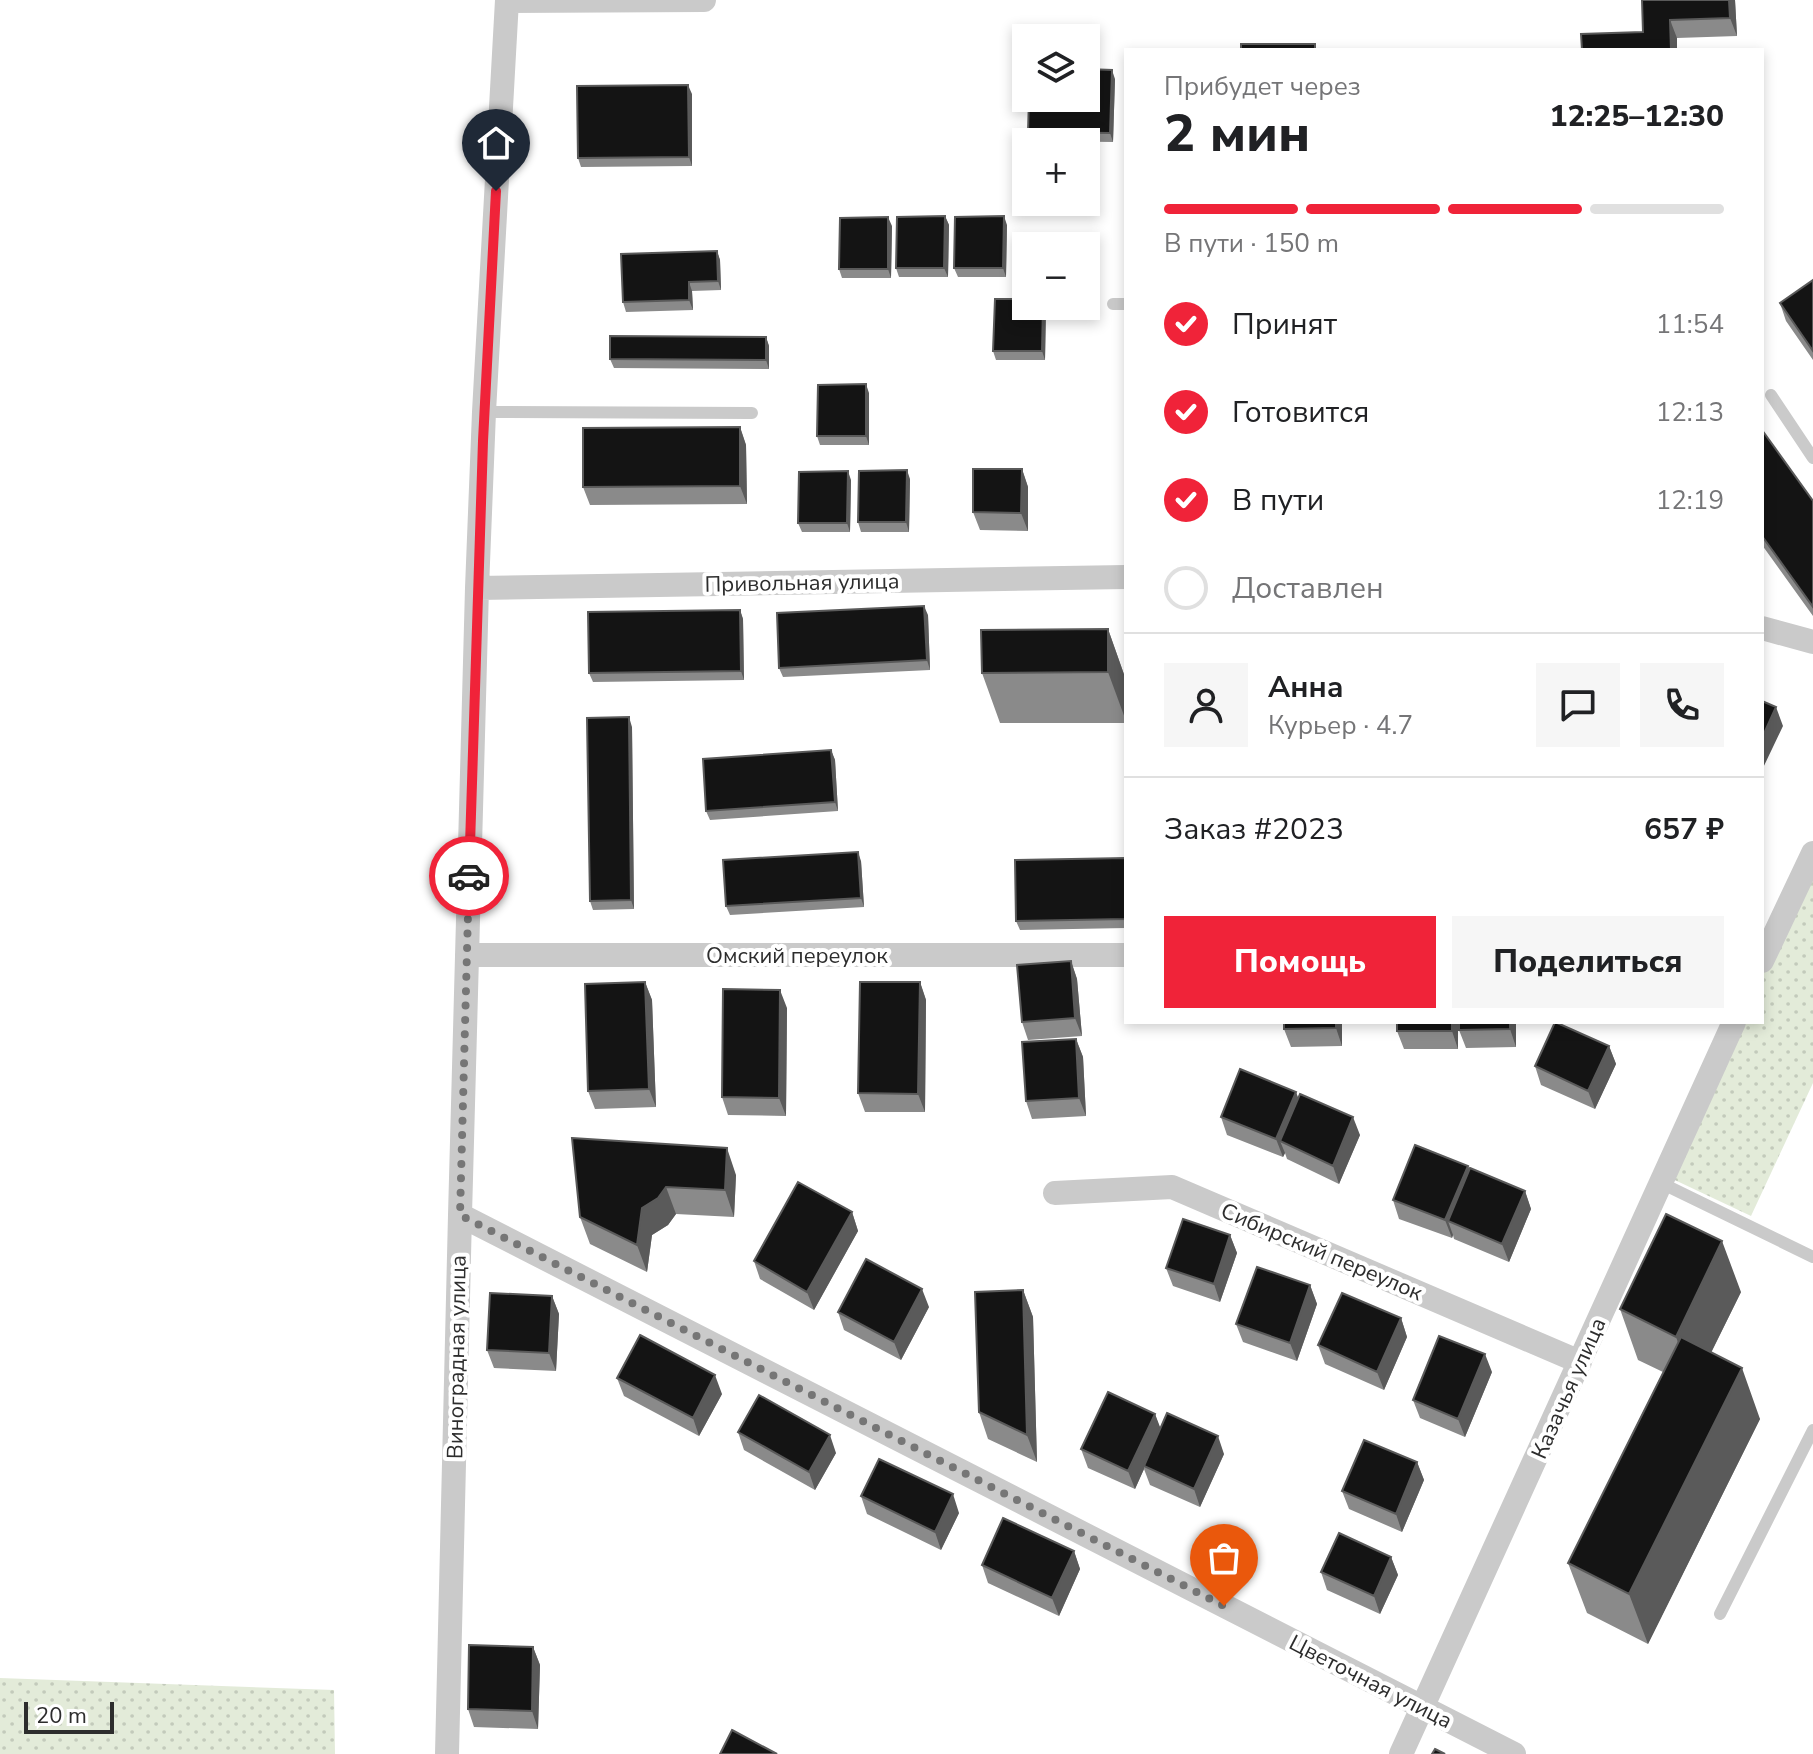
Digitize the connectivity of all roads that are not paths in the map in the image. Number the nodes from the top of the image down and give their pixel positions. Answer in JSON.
{"nodes":[{"id":1,"x":704,"y":0,"type":"edge"},
{"id":2,"x":507,"y":1,"type":"edge"},
{"id":3,"x":1771,"y":395,"type":"dead end"},
{"id":4,"x":484,"y":412,"type":"junction"},
{"id":5,"x":752,"y":413,"type":"dead end"},
{"id":6,"x":1813,"y":458,"type":"edge"},
{"id":7,"x":1124,"y":577,"type":"edge"},
{"id":8,"x":477,"y":588,"type":"junction"},
{"id":9,"x":1764,"y":629,"type":"edge"},
{"id":10,"x":1813,"y":642,"type":"edge"},
{"id":11,"x":1813,"y":853,"type":"edge"},
{"id":12,"x":467,"y":955,"type":"junction"},
{"id":13,"x":1124,"y":955,"type":"edge"},
{"id":14,"x":1764,"y":955,"type":"edge"},
{"id":15,"x":1733,"y":1024,"type":"edge"},
{"id":16,"x":1661,"y":1183,"type":"junction"},
{"id":17,"x":1055,"y":1193,"type":"dead end"},
{"id":18,"x":460,"y":1215,"type":"junction"},
{"id":19,"x":1813,"y":1257,"type":"edge"},
{"id":20,"x":1580,"y":1362,"type":"junction"},
{"id":21,"x":1813,"y":1430,"type":"edge"},
{"id":22,"x":1720,"y":1614,"type":"dead end"},
{"id":23,"x":1422,"y":1707,"type":"junction"},
{"id":24,"x":447,"y":1754,"type":"edge"},
{"id":25,"x":1401,"y":1754,"type":"edge"},
{"id":26,"x":1514,"y":1754,"type":"edge"}],
"edges":[{"from":1,"to":2,"type":"street"},
{"from":2,"to":4,"type":"street","name":"Виноградная улица"},
{"from":3,"to":6,"type":"lane"},
{"from":4,"to":5,"type":"lane"},
{"from":4,"to":8,"type":"street","name":"Виноградная улица"},
{"from":7,"to":8,"type":"street","name":"Привольная улица"},
{"from":8,"to":12,"type":"street","name":"Виноградная улица"},
{"from":9,"to":10,"type":"street"},
{"from":11,"to":14,"type":"street"},
{"from":12,"to":13,"type":"street","name":"Омский переулок"},
{"from":12,"to":18,"type":"street","name":"Виноградная улица"},
{"from":15,"to":16,"type":"street","name":"Казачья улица"},
{"from":16,"to":19,"type":"lane"},
{"from":16,"to":20,"type":"street","name":"Казачья улица"},
{"from":17,"to":20,"type":"street","name":"Сибирский переулок"},
{"from":18,"to":23,"type":"street","name":"Цветочная улица"},
{"from":18,"to":24,"type":"street","name":"Виноградная улица"},
{"from":20,"to":23,"type":"street","name":"Казачья улица"},
{"from":21,"to":22,"type":"lane"},
{"from":23,"to":25,"type":"street","name":"Казачья улица"},
{"from":23,"to":26,"type":"street","name":"Цветочная улица"}]}
